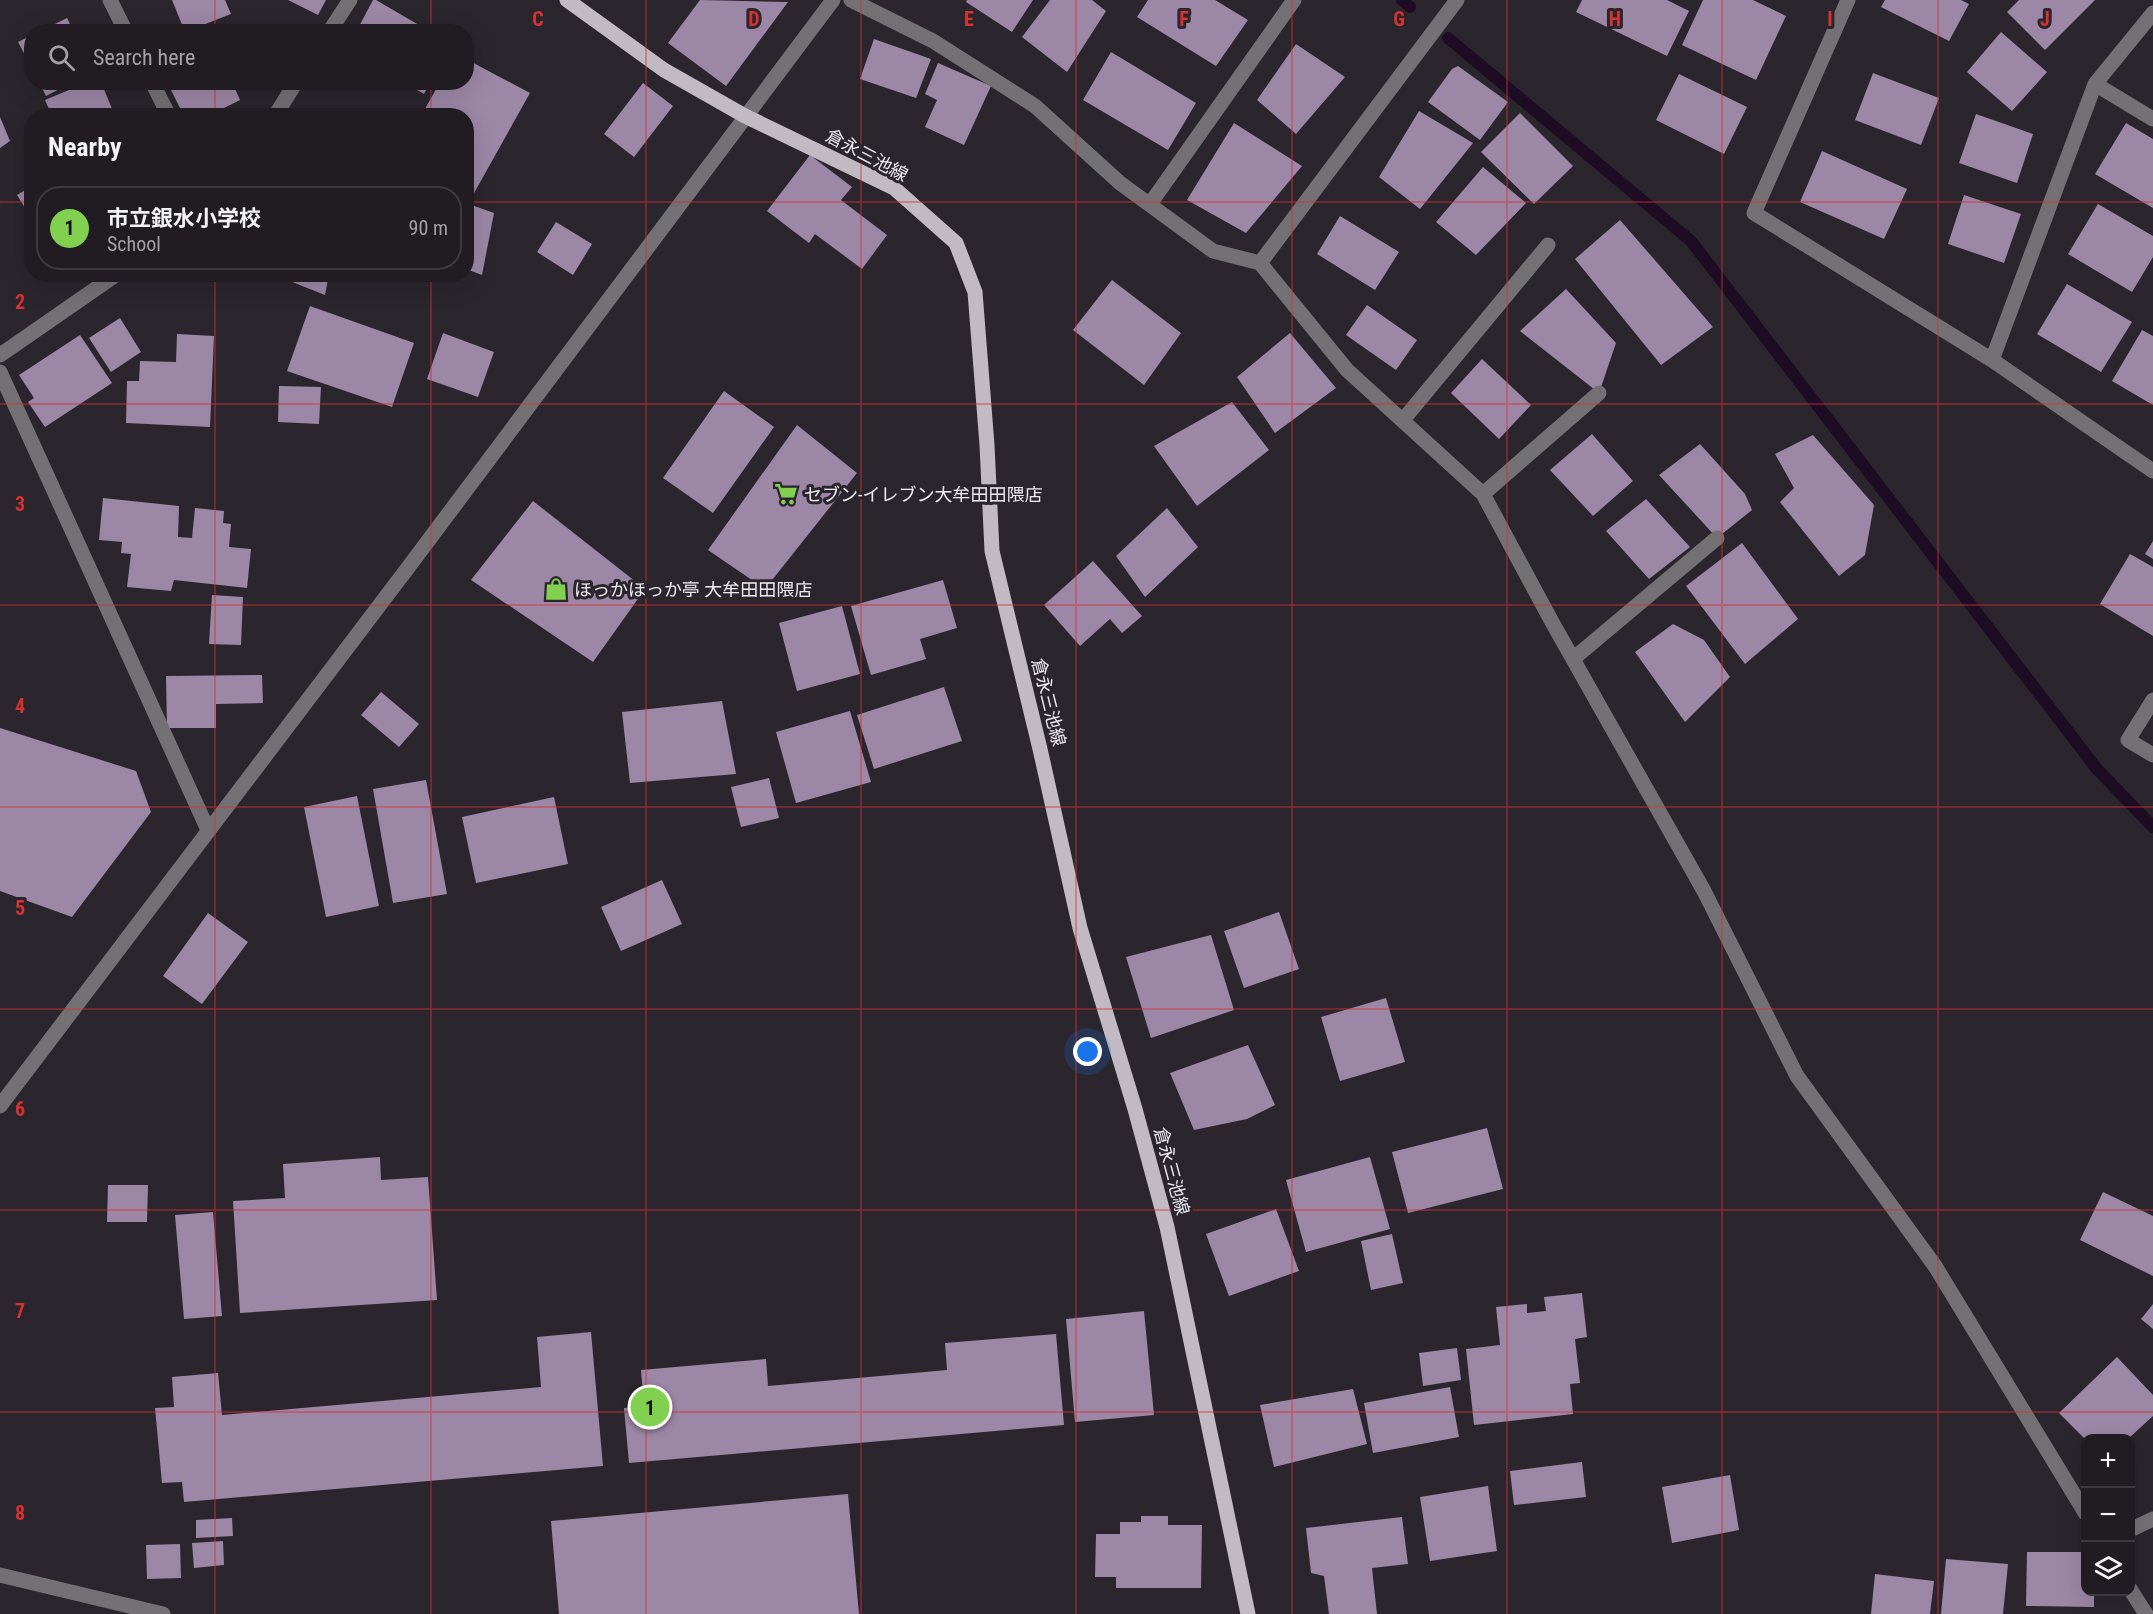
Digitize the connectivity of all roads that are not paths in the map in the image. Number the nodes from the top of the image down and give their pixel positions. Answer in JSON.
{"nodes":[{"id":1,"x":110,"y":0,"type":"edge"},
{"id":2,"x":350,"y":0,"type":"edge"},
{"id":3,"x":567,"y":0,"type":"edge"},
{"id":4,"x":833,"y":0,"type":"edge"},
{"id":5,"x":851,"y":0,"type":"edge"},
{"id":6,"x":1294,"y":0,"type":"edge"},
{"id":7,"x":1457,"y":0,"type":"edge"},
{"id":8,"x":1848,"y":0,"type":"edge"},
{"id":9,"x":2153,"y":13,"type":"edge"},
{"id":10,"x":122,"y":24,"type":"edge"},
{"id":11,"x":334,"y":24,"type":"edge"},
{"id":12,"x":2095,"y":84,"type":"junction"},
{"id":13,"x":156,"y":90,"type":"edge"},
{"id":14,"x":291,"y":90,"type":"edge"},
{"id":15,"x":165,"y":108,"type":"edge"},
{"id":16,"x":280,"y":108,"type":"edge"},
{"id":17,"x":745,"y":116,"type":"junction"},
{"id":18,"x":2153,"y":119,"type":"edge"},
{"id":19,"x":1150,"y":204,"type":"junction"},
{"id":20,"x":1548,"y":245,"type":"dead end"},
{"id":21,"x":1260,"y":263,"type":"junction"},
{"id":22,"x":105,"y":282,"type":"edge"},
{"id":23,"x":0,"y":355,"type":"edge"},
{"id":24,"x":1992,"y":360,"type":"junction"},
{"id":25,"x":0,"y":372,"type":"edge"},
{"id":26,"x":1599,"y":393,"type":"dead end"},
{"id":27,"x":1403,"y":420,"type":"junction"},
{"id":28,"x":2153,"y":471,"type":"edge"},
{"id":29,"x":1484,"y":494,"type":"junction"},
{"id":30,"x":1717,"y":538,"type":"dead end"},
{"id":31,"x":1573,"y":659,"type":"junction"},
{"id":32,"x":2153,"y":700,"type":"edge"},
{"id":33,"x":2153,"y":755,"type":"edge"},
{"id":34,"x":208,"y":830,"type":"junction"},
{"id":35,"x":0,"y":1106,"type":"edge"},
{"id":36,"x":2081,"y":1507,"type":"edge"},
{"id":37,"x":2153,"y":1519,"type":"edge"},
{"id":38,"x":2135,"y":1528,"type":"edge"},
{"id":39,"x":0,"y":1575,"type":"edge"},
{"id":40,"x":2134,"y":1596,"type":"edge"},
{"id":41,"x":127,"y":1610,"type":"edge"},
{"id":42,"x":164,"y":1614,"type":"edge"},
{"id":43,"x":1248,"y":1614,"type":"edge"},
{"id":44,"x":2146,"y":1614,"type":"edge"}],
"edges":[{"from":1,"to":10,"type":"street"},
{"from":2,"to":11,"type":"street"},
{"from":3,"to":17,"type":"main road","name":"倉永三池線"},
{"from":4,"to":17,"type":"street"},
{"from":5,"to":19,"type":"street"},
{"from":6,"to":19,"type":"street"},
{"from":7,"to":21,"type":"street"},
{"from":8,"to":24,"type":"street"},
{"from":9,"to":12,"type":"street"},
{"from":12,"to":18,"type":"street"},
{"from":12,"to":24,"type":"street"},
{"from":13,"to":15,"type":"street"},
{"from":14,"to":16,"type":"street"},
{"from":17,"to":34,"type":"street"},
{"from":17,"to":43,"type":"main road","name":"倉永三池線"},
{"from":19,"to":21,"type":"street"},
{"from":20,"to":27,"type":"street"},
{"from":21,"to":27,"type":"street"},
{"from":22,"to":23,"type":"street"},
{"from":24,"to":28,"type":"street"},
{"from":25,"to":34,"type":"street"},
{"from":26,"to":29,"type":"street"},
{"from":27,"to":29,"type":"street"},
{"from":29,"to":31,"type":"street"},
{"from":30,"to":31,"type":"street"},
{"from":31,"to":36,"type":"street"},
{"from":32,"to":33,"type":"street"},
{"from":34,"to":35,"type":"street"},
{"from":37,"to":38,"type":"street"},
{"from":39,"to":41,"type":"street"},
{"from":40,"to":44,"type":"street"},
{"from":41,"to":42,"type":"street"}]}
